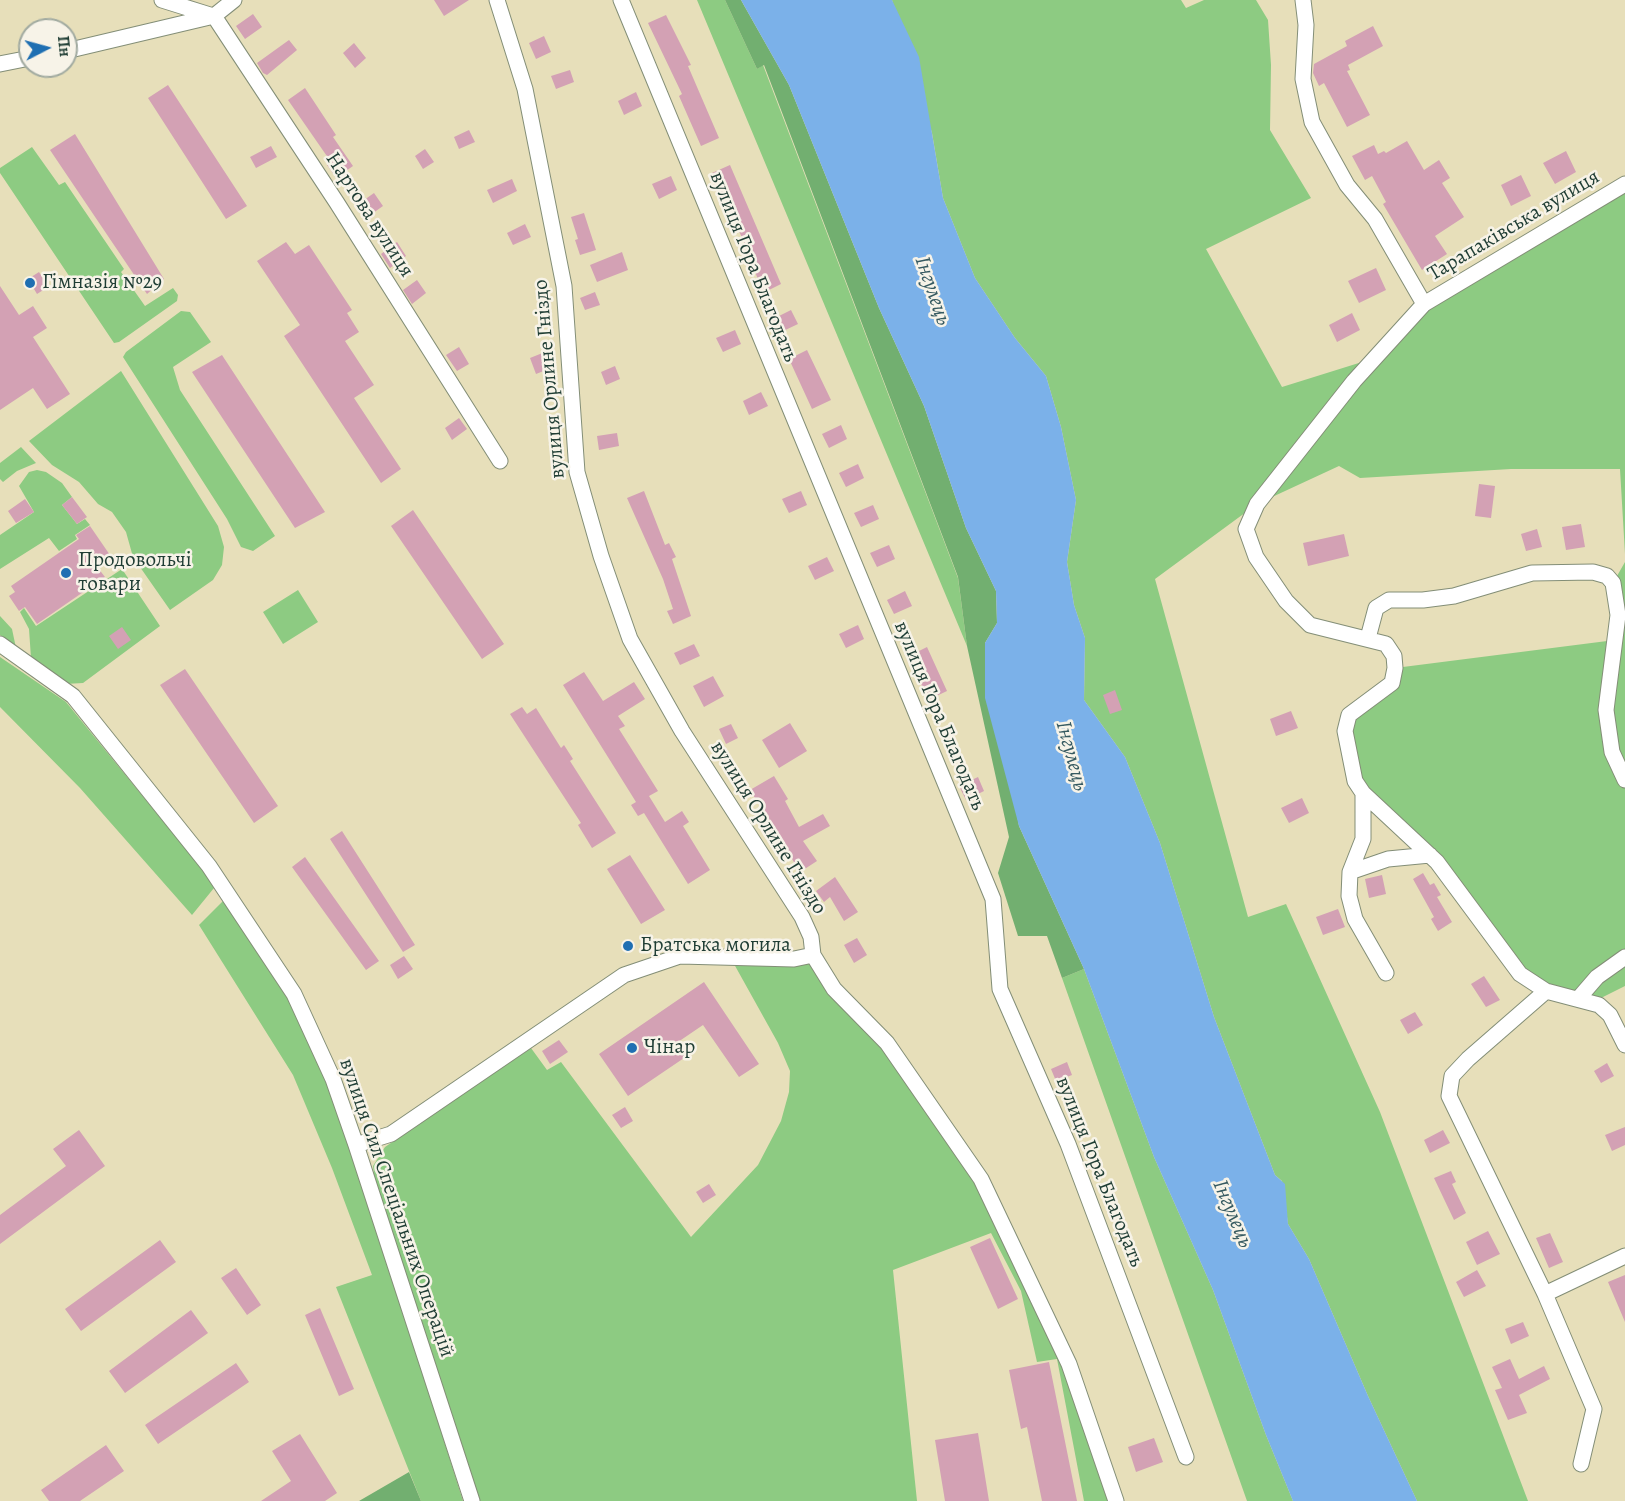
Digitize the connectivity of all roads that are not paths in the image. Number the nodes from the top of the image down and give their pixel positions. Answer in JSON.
{"nodes":[{"id":1,"x":162,"y":0,"type":"edge"},
{"id":2,"x":234,"y":0,"type":"edge"},
{"id":3,"x":497,"y":0,"type":"edge"},
{"id":4,"x":621,"y":0,"type":"edge"},
{"id":5,"x":1303,"y":0,"type":"edge"},
{"id":6,"x":214,"y":16,"type":"junction"},
{"id":7,"x":78,"y":48,"type":"edge"},
{"id":8,"x":18,"y":60,"type":"edge"},
{"id":9,"x":0,"y":64,"type":"edge"},
{"id":10,"x":1625,"y":184,"type":"edge"},
{"id":11,"x":1424,"y":304,"type":"junction"},
{"id":12,"x":500,"y":460,"type":"dead end"},
{"id":13,"x":1368,"y":638,"type":"junction"},
{"id":14,"x":0,"y":644,"type":"edge"},
{"id":15,"x":1625,"y":780,"type":"edge"},
{"id":16,"x":1363,"y":793,"type":"junction"},
{"id":17,"x":1430,"y":855,"type":"junction"},
{"id":18,"x":1350,"y":872,"type":"junction"},
{"id":19,"x":813,"y":955,"type":"junction"},
{"id":20,"x":1625,"y":957,"type":"edge"},
{"id":21,"x":1386,"y":973,"type":"dead end"},
{"id":22,"x":1546,"y":991,"type":"junction"},
{"id":23,"x":1578,"y":999,"type":"junction"},
{"id":24,"x":1625,"y":1046,"type":"edge"},
{"id":25,"x":356,"y":1145,"type":"junction"},
{"id":26,"x":1625,"y":1256,"type":"edge"},
{"id":27,"x":1545,"y":1293,"type":"junction"},
{"id":28,"x":1186,"y":1457,"type":"dead end"},
{"id":29,"x":1581,"y":1464,"type":"dead end"},
{"id":30,"x":472,"y":1501,"type":"edge"},
{"id":31,"x":1116,"y":1501,"type":"edge"}],
"edges":[{"from":1,"to":6,"type":"street"},
{"from":2,"to":6,"type":"street"},
{"from":3,"to":19,"type":"street","name":"вулиця Орлине Гніздо"},
{"from":4,"to":28,"type":"street","name":"вулиця Гора Благодать"},
{"from":5,"to":11,"type":"street","name":"Тарапаківська вулиця"},
{"from":6,"to":7,"type":"street"},
{"from":6,"to":12,"type":"street","name":"Нартова вулиця"},
{"from":8,"to":9,"type":"street"},
{"from":10,"to":11,"type":"street","name":"Тарапаківська вулиця"},
{"from":11,"to":13,"type":"street","name":"Тарапаківська вулиця"},
{"from":13,"to":15,"type":"street"},
{"from":13,"to":16,"type":"street","name":"Тарапаківська вулиця"},
{"from":14,"to":25,"type":"street","name":"вулиця Сил Спеціальних Операцій"},
{"from":16,"to":17,"type":"street"},
{"from":16,"to":18,"type":"street"},
{"from":17,"to":18,"type":"street"},
{"from":17,"to":22,"type":"street"},
{"from":18,"to":21,"type":"street"},
{"from":19,"to":25,"type":"street"},
{"from":19,"to":31,"type":"street","name":"вулиця Орлине Гніздо"},
{"from":20,"to":23,"type":"street"},
{"from":22,"to":23,"type":"street"},
{"from":22,"to":27,"type":"street"},
{"from":23,"to":24,"type":"street"},
{"from":25,"to":30,"type":"street","name":"вулиця Сил Спеціальних Операцій"},
{"from":26,"to":27,"type":"street"},
{"from":27,"to":29,"type":"street"}]}
